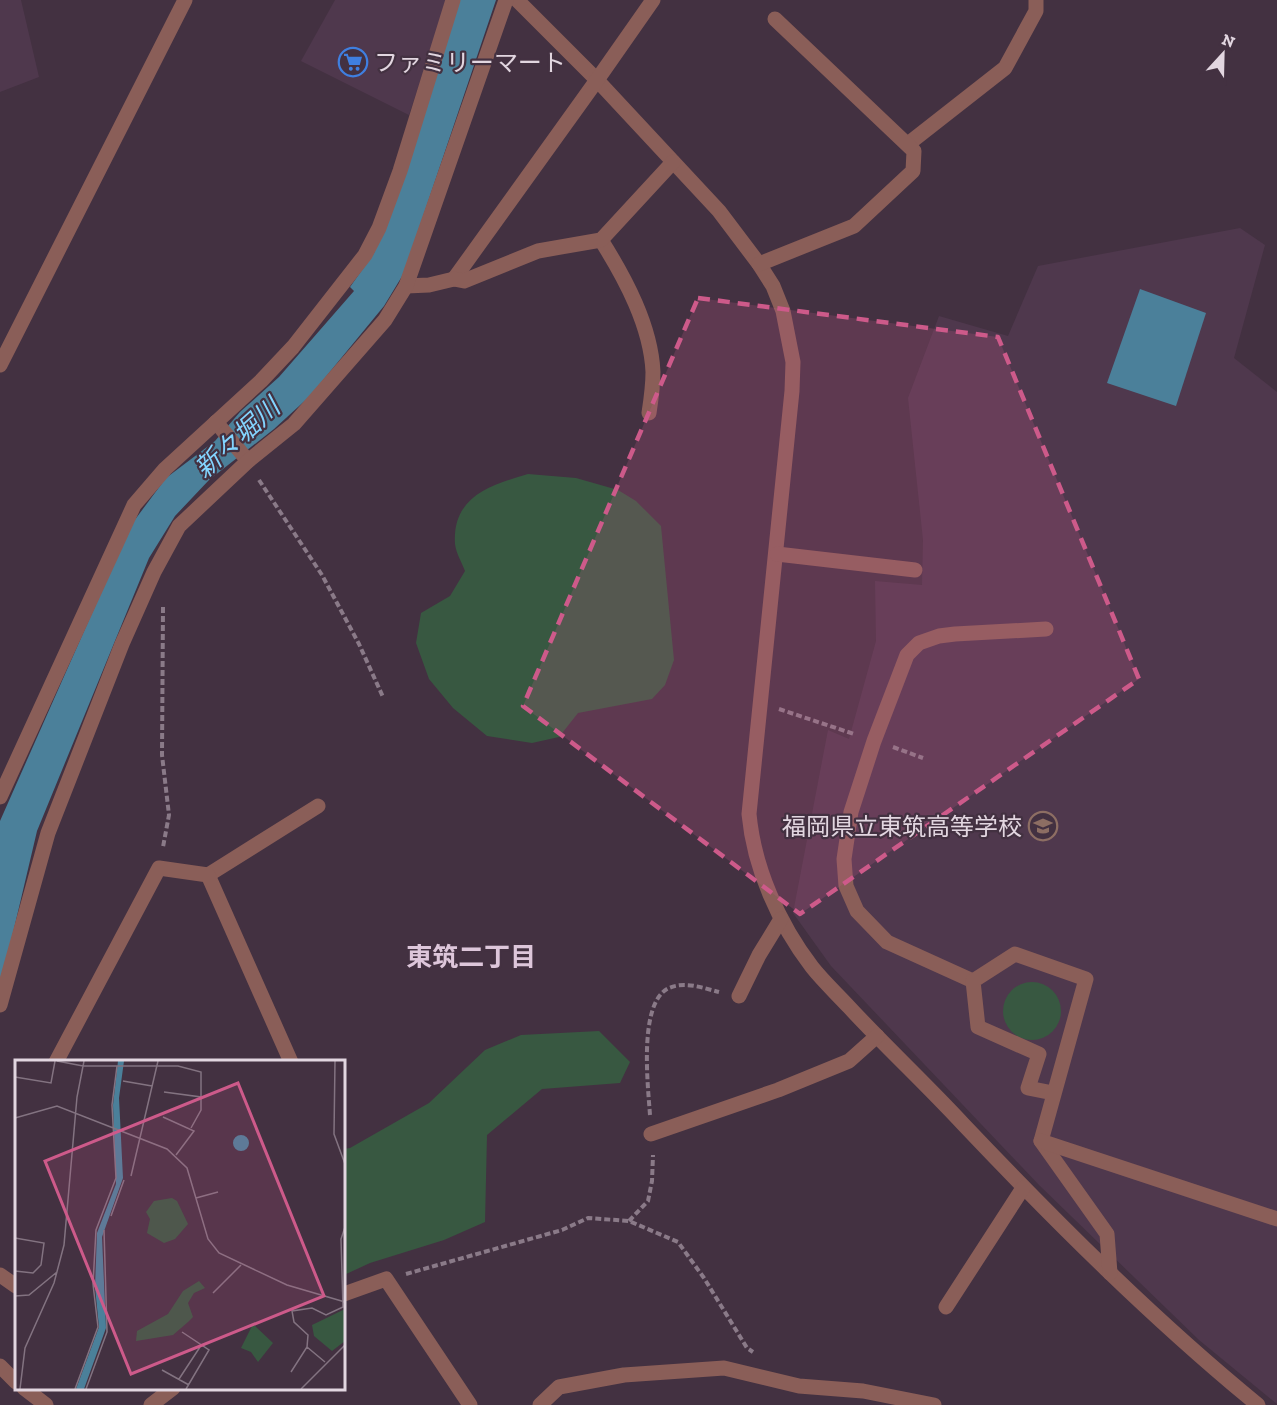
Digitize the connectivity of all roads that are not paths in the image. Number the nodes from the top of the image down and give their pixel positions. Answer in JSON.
{"nodes":[{"id":1,"x":185,"y":0,"type":"edge"},
{"id":2,"x":453,"y":0,"type":"edge"},
{"id":3,"x":506,"y":0,"type":"edge"},
{"id":4,"x":517,"y":0,"type":"edge"},
{"id":5,"x":653,"y":0,"type":"edge"},
{"id":6,"x":1036,"y":0,"type":"edge"},
{"id":7,"x":775,"y":19,"type":"dead end"},
{"id":8,"x":597,"y":80,"type":"junction"},
{"id":9,"x":908,"y":144,"type":"junction"},
{"id":10,"x":674,"y":162,"type":"junction"},
{"id":11,"x":601,"y":240,"type":"junction"},
{"id":12,"x":759,"y":264,"type":"junction"},
{"id":13,"x":454,"y":279,"type":"junction"},
{"id":14,"x":406,"y":286,"type":"junction"},
{"id":15,"x":0,"y":365,"type":"edge"},
{"id":16,"x":649,"y":414,"type":"dead end"},
{"id":17,"x":216,"y":422,"type":"junction"},
{"id":18,"x":248,"y":461,"type":"junction"},
{"id":19,"x":777,"y":554,"type":"junction"},
{"id":20,"x":915,"y":570,"type":"dead end"},
{"id":21,"x":1046,"y":629,"type":"dead end"},
{"id":22,"x":0,"y":796,"type":"edge"},
{"id":23,"x":318,"y":806,"type":"dead end"},
{"id":24,"x":208,"y":874,"type":"junction"},
{"id":25,"x":781,"y":919,"type":"junction"},
{"id":26,"x":973,"y":981,"type":"junction"},
{"id":27,"x":739,"y":996,"type":"road end"},
{"id":28,"x":0,"y":1005,"type":"edge"},
{"id":29,"x":877,"y":1036,"type":"junction"},
{"id":30,"x":57,"y":1060,"type":"edge"},
{"id":31,"x":290,"y":1060,"type":"edge"},
{"id":32,"x":1053,"y":1093,"type":"junction"},
{"id":33,"x":651,"y":1134,"type":"road end"},
{"id":34,"x":1041,"y":1141,"type":"junction"},
{"id":35,"x":1023,"y":1188,"type":"junction"},
{"id":36,"x":1277,"y":1219,"type":"edge"},
{"id":37,"x":1110,"y":1272,"type":"junction"},
{"id":38,"x":0,"y":1275,"type":"edge"},
{"id":39,"x":15,"y":1285,"type":"edge"},
{"id":40,"x":345,"y":1294,"type":"edge"},
{"id":41,"x":946,"y":1306,"type":"dead end"},
{"id":42,"x":0,"y":1366,"type":"edge"},
{"id":43,"x":15,"y":1381,"type":"edge"},
{"id":44,"x":25,"y":1390,"type":"edge"},
{"id":45,"x":172,"y":1390,"type":"edge"},
{"id":46,"x":46,"y":1405,"type":"edge"},
{"id":47,"x":151,"y":1405,"type":"edge"},
{"id":48,"x":470,"y":1405,"type":"edge"},
{"id":49,"x":540,"y":1405,"type":"edge"},
{"id":50,"x":934,"y":1405,"type":"edge"},
{"id":51,"x":1258,"y":1405,"type":"edge"}],
"edges":[{"from":1,"to":15,"type":"street"},
{"from":2,"to":17,"type":"street"},
{"from":3,"to":14,"type":"street"},
{"from":4,"to":8,"type":"street"},
{"from":5,"to":8,"type":"street"},
{"from":6,"to":9,"type":"street"},
{"from":7,"to":9,"type":"street"},
{"from":8,"to":10,"type":"street"},
{"from":8,"to":13,"type":"street"},
{"from":9,"to":12,"type":"street"},
{"from":10,"to":11,"type":"street"},
{"from":10,"to":12,"type":"street"},
{"from":11,"to":13,"type":"street"},
{"from":11,"to":16,"type":"street"},
{"from":12,"to":19,"type":"street"},
{"from":13,"to":14,"type":"street"},
{"from":14,"to":18,"type":"street"},
{"from":17,"to":18,"type":"street"},
{"from":17,"to":22,"type":"street"},
{"from":18,"to":28,"type":"street"},
{"from":19,"to":20,"type":"street"},
{"from":19,"to":25,"type":"street"},
{"from":21,"to":26,"type":"street"},
{"from":23,"to":24,"type":"street"},
{"from":24,"to":30,"type":"street"},
{"from":24,"to":31,"type":"street"},
{"from":25,"to":27,"type":"street"},
{"from":25,"to":29,"type":"street"},
{"from":26,"to":32,"type":"street"},
{"from":26,"to":32,"type":"street"},
{"from":29,"to":33,"type":"street"},
{"from":29,"to":35,"type":"street"},
{"from":32,"to":34,"type":"street"},
{"from":34,"to":36,"type":"street"},
{"from":34,"to":37,"type":"street"},
{"from":35,"to":37,"type":"street"},
{"from":35,"to":41,"type":"street"},
{"from":37,"to":51,"type":"street"},
{"from":38,"to":39,"type":"street"},
{"from":40,"to":48,"type":"street"},
{"from":42,"to":43,"type":"street"},
{"from":44,"to":46,"type":"street"},
{"from":45,"to":47,"type":"street"},
{"from":49,"to":50,"type":"street"}]}
